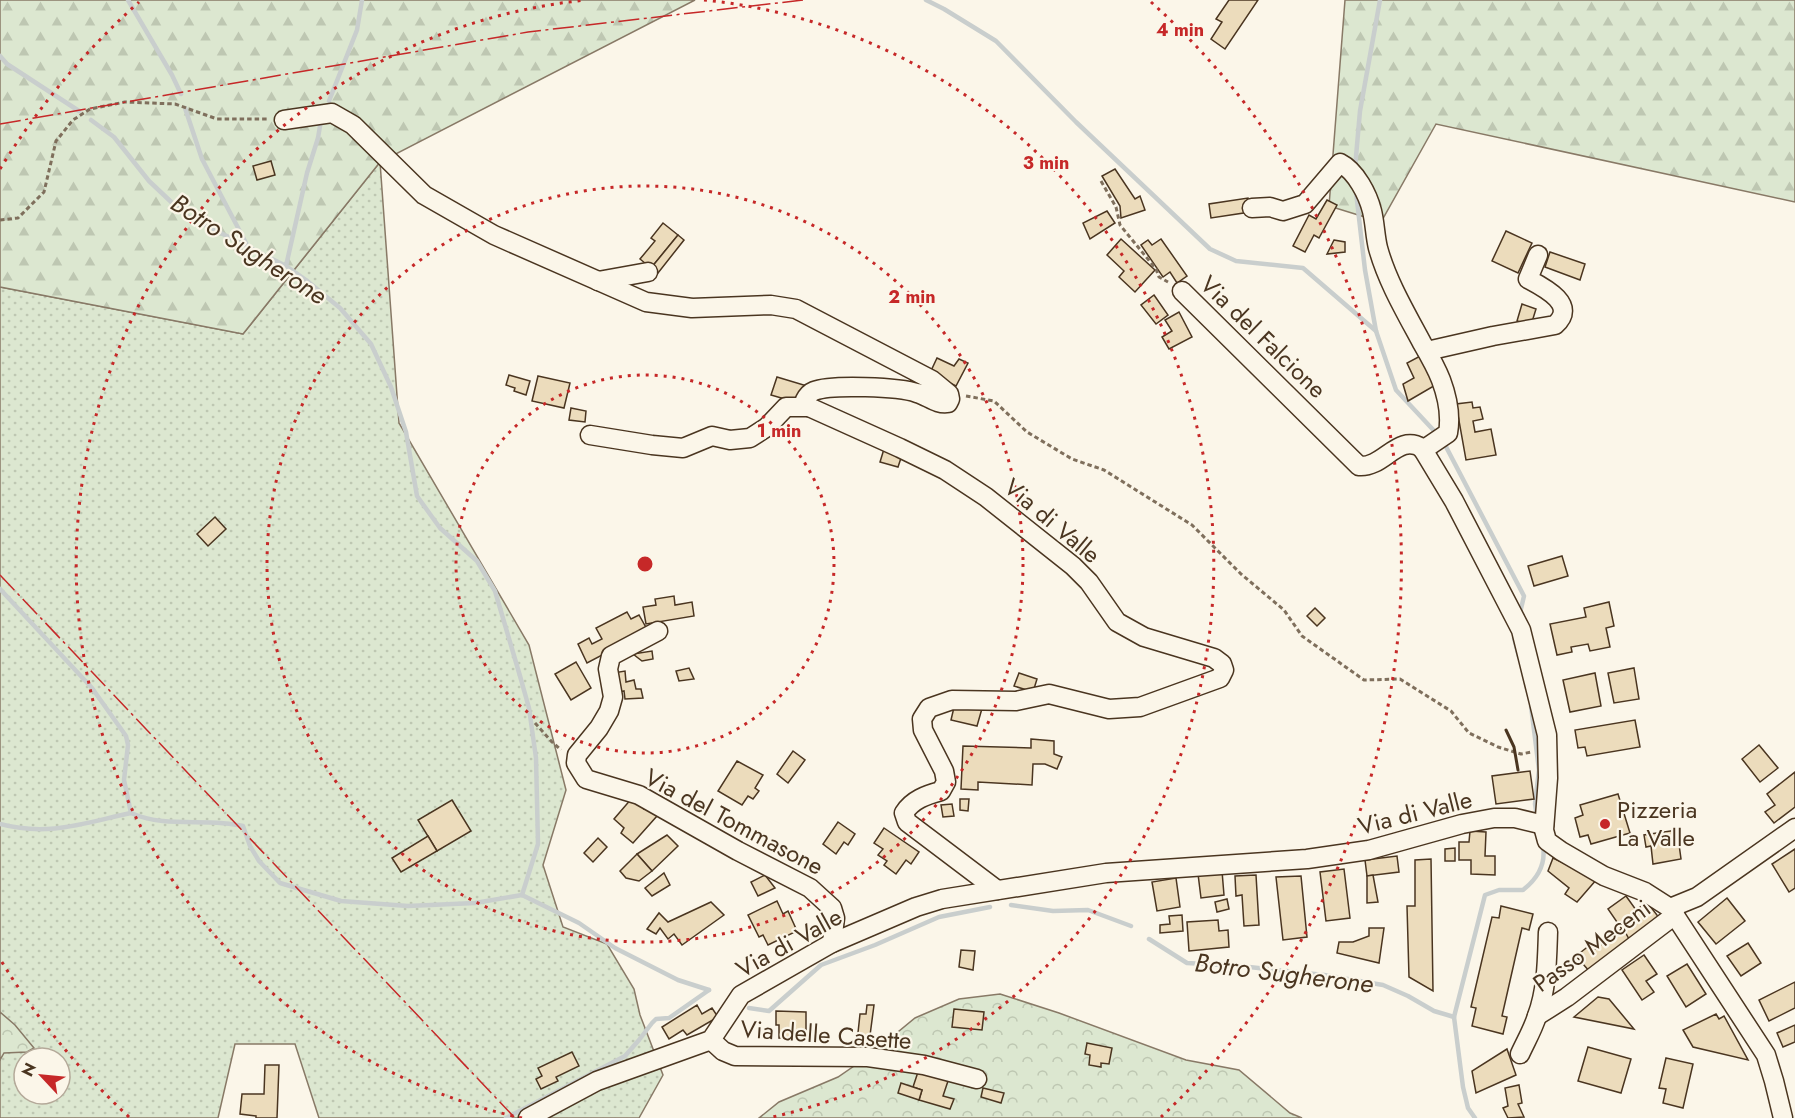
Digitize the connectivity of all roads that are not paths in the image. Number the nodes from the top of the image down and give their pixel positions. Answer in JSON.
{"nodes":[{"id":1,"x":284,"y":120,"type":"road end"},
{"id":2,"x":1252,"y":208,"type":"dead end"},
{"id":3,"x":1538,"y":255,"type":"dead end"},
{"id":4,"x":648,"y":272,"type":"dead end"},
{"id":5,"x":598,"y":281,"type":"junction"},
{"id":6,"x":1182,"y":291,"type":"road end"},
{"id":7,"x":1427,"y":351,"type":"junction"},
{"id":8,"x":809,"y":407,"type":"junction"},
{"id":9,"x":590,"y":435,"type":"dead end"},
{"id":10,"x":1427,"y":448,"type":"junction"},
{"id":11,"x":658,"y":631,"type":"dead end"},
{"id":12,"x":1537,"y":823,"type":"junction"},
{"id":13,"x":1795,"y":828,"type":"edge"},
{"id":14,"x":997,"y":890,"type":"junction"},
{"id":15,"x":1672,"y":912,"type":"junction"},
{"id":16,"x":1548,"y":932,"type":"dead end"},
{"id":17,"x":832,"y":943,"type":"junction"},
{"id":18,"x":1538,"y":1016,"type":"junction"},
{"id":19,"x":711,"y":1040,"type":"junction"},
{"id":20,"x":1520,"y":1054,"type":"dead end"},
{"id":21,"x":977,"y":1079,"type":"dead end"},
{"id":22,"x":528,"y":1118,"type":"edge"},
{"id":23,"x":1783,"y":1118,"type":"edge"}],
"edges":[{"from":1,"to":5,"type":"street"},
{"from":2,"to":7,"type":"street"},
{"from":3,"to":7,"type":"street"},
{"from":4,"to":5,"type":"street"},
{"from":5,"to":8,"type":"street"},
{"from":6,"to":10,"type":"street","name":"Via del Falcione"},
{"from":7,"to":10,"type":"street"},
{"from":8,"to":9,"type":"street"},
{"from":8,"to":14,"type":"street","name":"Via di Valle"},
{"from":10,"to":12,"type":"street"},
{"from":11,"to":17,"type":"street","name":"Via del Tommasone"},
{"from":12,"to":14,"type":"street","name":"Via di Valle"},
{"from":12,"to":15,"type":"street"},
{"from":13,"to":15,"type":"street","name":"Passo Meceni"},
{"from":14,"to":17,"type":"street","name":"Via di Valle"},
{"from":15,"to":18,"type":"street","name":"Passo Meceni"},
{"from":15,"to":23,"type":"street"},
{"from":16,"to":18,"type":"street","name":"Passo Meceni"},
{"from":17,"to":19,"type":"street","name":"Via di Valle"},
{"from":18,"to":20,"type":"street","name":"Passo Meceni"},
{"from":19,"to":21,"type":"street","name":"Via delle Casette"},
{"from":19,"to":22,"type":"street"}]}
